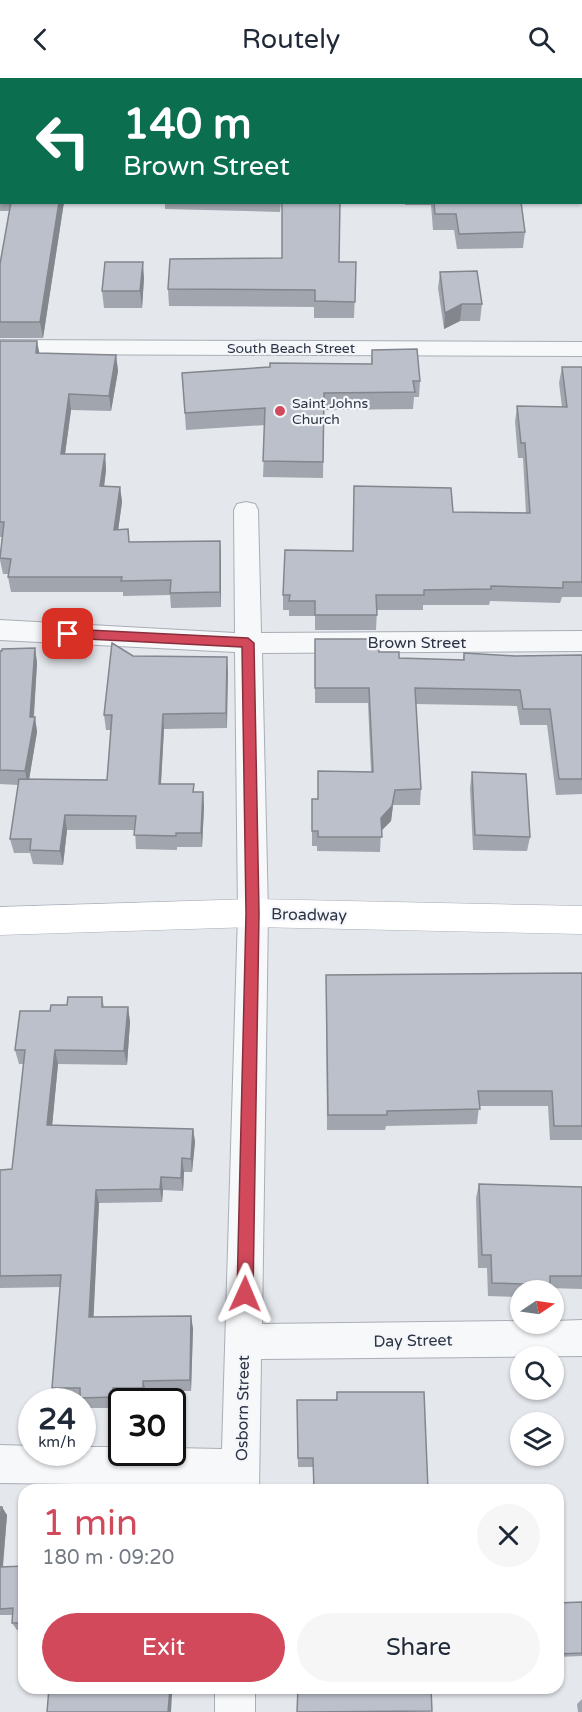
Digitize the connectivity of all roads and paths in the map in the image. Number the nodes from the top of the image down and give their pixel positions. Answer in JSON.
{"nodes":[{"id":1,"x":0,"y":347,"type":"edge"},
{"id":2,"x":582,"y":349,"type":"edge"},
{"id":3,"x":246,"y":510,"type":"dead end"},
{"id":4,"x":0,"y":630,"type":"edge"},
{"id":5,"x":582,"y":641,"type":"edge"},
{"id":6,"x":248,"y":643,"type":"junction"},
{"id":7,"x":253,"y":913,"type":"junction"},
{"id":8,"x":582,"y":920,"type":"edge"},
{"id":9,"x":0,"y":921,"type":"edge"},
{"id":10,"x":582,"y":1338,"type":"edge"},
{"id":11,"x":244,"y":1342,"type":"junction"},
{"id":12,"x":0,"y":1464,"type":"edge"},
{"id":13,"x":241,"y":1479,"type":"edge"},
{"id":14,"x":235,"y":1694,"type":"edge"},
{"id":15,"x":235,"y":1712,"type":"edge"}],
"edges":[{"from":1,"to":2,"type":"street","name":"South Beach Street"},
{"from":3,"to":6,"type":"street","name":"Osborn Street"},
{"from":4,"to":6,"type":"street","name":"Brown Street"},
{"from":5,"to":6,"type":"street","name":"Brown Street"},
{"from":6,"to":7,"type":"street","name":"Osborn Street"},
{"from":7,"to":8,"type":"main road","name":"Broadway"},
{"from":7,"to":9,"type":"main road","name":"Broadway"},
{"from":7,"to":11,"type":"street","name":"Osborn Street"},
{"from":10,"to":11,"type":"street","name":"Day Street"},
{"from":11,"to":13,"type":"street","name":"Osborn Street"},
{"from":12,"to":13,"type":"street"},
{"from":14,"to":15,"type":"street"}]}
